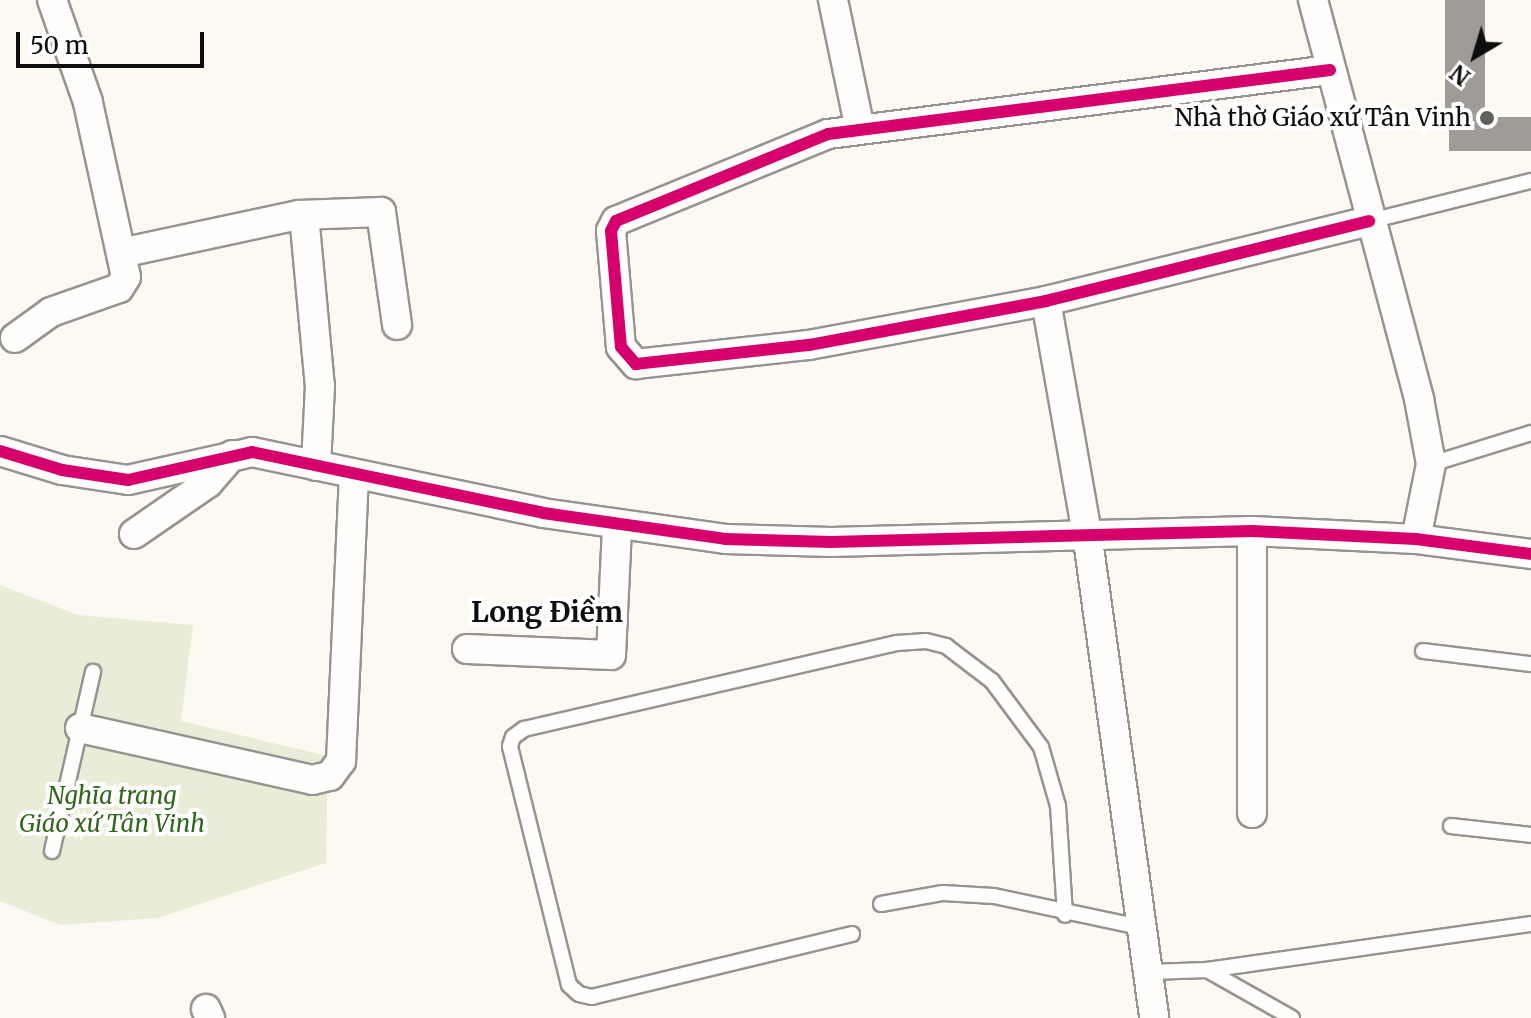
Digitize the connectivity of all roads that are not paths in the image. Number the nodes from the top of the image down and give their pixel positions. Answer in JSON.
{"nodes":[{"id":1,"x":52,"y":0,"type":"edge"},
{"id":2,"x":833,"y":0,"type":"edge"},
{"id":3,"x":1313,"y":0,"type":"edge"},
{"id":4,"x":1330,"y":70,"type":"junction"},
{"id":5,"x":860,"y":129,"type":"junction"},
{"id":6,"x":1531,"y":181,"type":"edge"},
{"id":7,"x":304,"y":215,"type":"junction"},
{"id":8,"x":1369,"y":221,"type":"junction"},
{"id":9,"x":121,"y":253,"type":"junction"},
{"id":10,"x":1046,"y":301,"type":"junction"},
{"id":11,"x":397,"y":325,"type":"dead end"},
{"id":12,"x":15,"y":338,"type":"dead end"},
{"id":13,"x":1531,"y":433,"type":"edge"},
{"id":14,"x":0,"y":451,"type":"edge"},
{"id":15,"x":232,"y":455,"type":"junction"},
{"id":16,"x":1431,"y":464,"type":"junction"},
{"id":17,"x":316,"y":466,"type":"junction"},
{"id":18,"x":354,"y":476,"type":"junction"},
{"id":19,"x":617,"y":526,"type":"junction"},
{"id":20,"x":1252,"y":531,"type":"junction"},
{"id":21,"x":1087,"y":533,"type":"junction"},
{"id":22,"x":134,"y":534,"type":"dead end"},
{"id":23,"x":1416,"y":539,"type":"junction"},
{"id":24,"x":1531,"y":554,"type":"edge"},
{"id":25,"x":467,"y":649,"type":"dead end"},
{"id":26,"x":1423,"y":651,"type":"dead end"},
{"id":27,"x":1531,"y":664,"type":"edge"},
{"id":28,"x":93,"y":672,"type":"dead end"},
{"id":29,"x":80,"y":728,"type":"junction"},
{"id":30,"x":1252,"y":813,"type":"dead end"},
{"id":31,"x":1451,"y":826,"type":"dead end"},
{"id":32,"x":1531,"y":835,"type":"edge"},
{"id":33,"x":52,"y":851,"type":"dead end"},
{"id":34,"x":881,"y":904,"type":"dead end"},
{"id":35,"x":1065,"y":915,"type":"junction"},
{"id":36,"x":1531,"y":924,"type":"edge"},
{"id":37,"x":1144,"y":928,"type":"junction"},
{"id":38,"x":852,"y":934,"type":"dead end"},
{"id":39,"x":1207,"y":970,"type":"junction"},
{"id":40,"x":1150,"y":972,"type":"junction"},
{"id":41,"x":1154,"y":1018,"type":"edge"},
{"id":42,"x":1292,"y":1018,"type":"edge"}],
"edges":[{"from":1,"to":9,"type":"street"},
{"from":2,"to":5,"type":"street"},
{"from":3,"to":4,"type":"street"},
{"from":4,"to":5,"type":"street"},
{"from":4,"to":8,"type":"street"},
{"from":5,"to":10,"type":"street"},
{"from":6,"to":8,"type":"lane"},
{"from":7,"to":9,"type":"street"},
{"from":7,"to":11,"type":"street"},
{"from":7,"to":17,"type":"street"},
{"from":8,"to":10,"type":"street"},
{"from":8,"to":16,"type":"street"},
{"from":9,"to":12,"type":"street"},
{"from":10,"to":21,"type":"street"},
{"from":13,"to":16,"type":"lane"},
{"from":14,"to":15,"type":"street"},
{"from":15,"to":17,"type":"street"},
{"from":15,"to":22,"type":"street"},
{"from":16,"to":23,"type":"street"},
{"from":17,"to":18,"type":"street"},
{"from":18,"to":19,"type":"street"},
{"from":18,"to":29,"type":"street"},
{"from":19,"to":21,"type":"street"},
{"from":19,"to":25,"type":"street"},
{"from":20,"to":21,"type":"street"},
{"from":20,"to":23,"type":"street"},
{"from":20,"to":30,"type":"street"},
{"from":21,"to":37,"type":"street"},
{"from":23,"to":24,"type":"street"},
{"from":26,"to":27,"type":"lane"},
{"from":28,"to":29,"type":"lane"},
{"from":29,"to":33,"type":"lane"},
{"from":31,"to":32,"type":"lane"},
{"from":34,"to":35,"type":"lane"},
{"from":35,"to":37,"type":"lane"},
{"from":35,"to":38,"type":"lane"},
{"from":36,"to":39,"type":"lane"},
{"from":37,"to":40,"type":"street"},
{"from":39,"to":40,"type":"lane"},
{"from":39,"to":42,"type":"lane"},
{"from":40,"to":41,"type":"street"}]}
